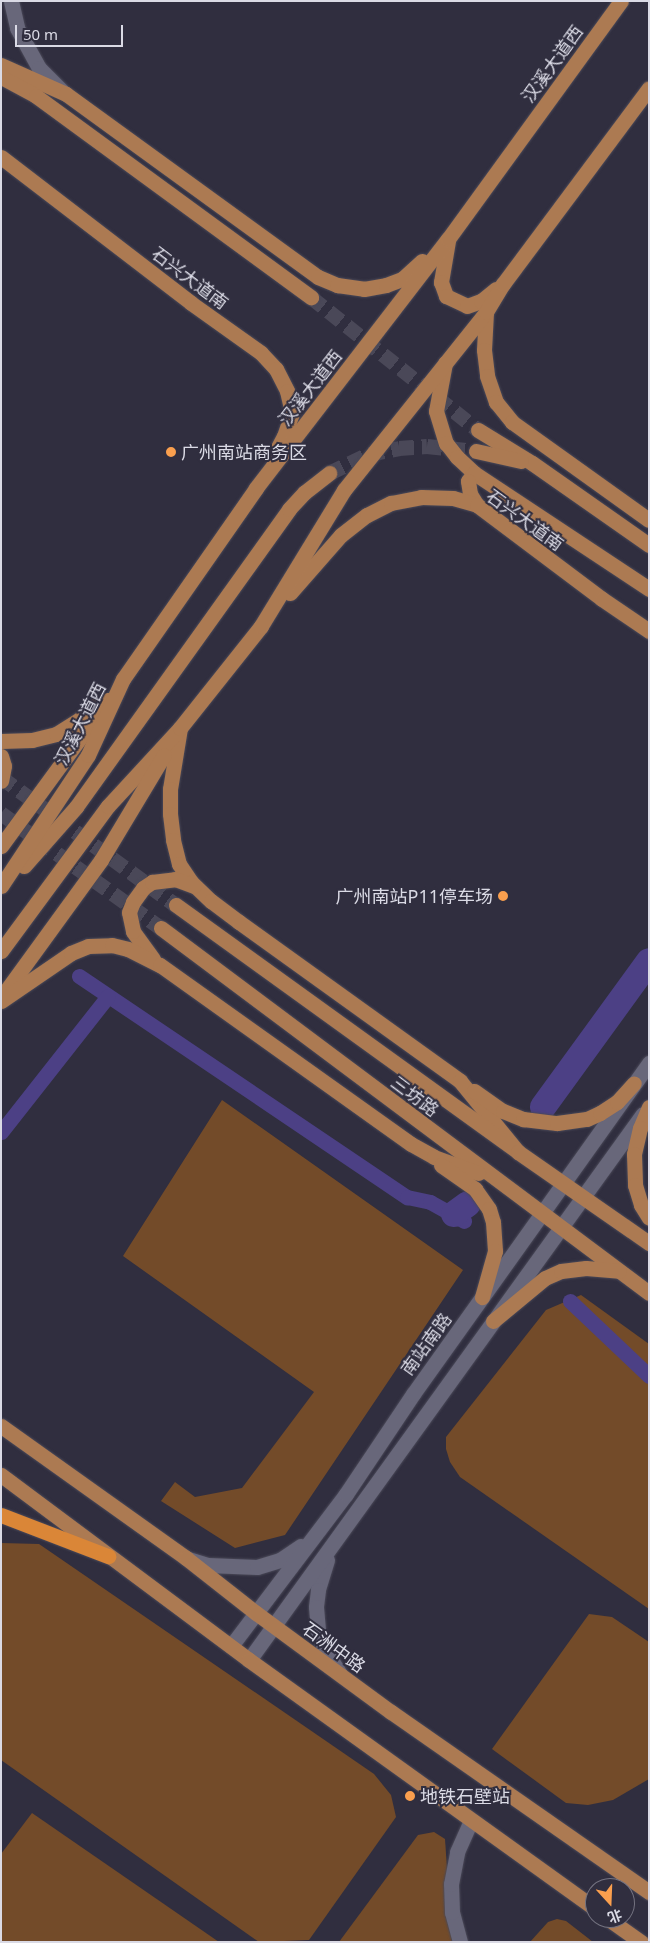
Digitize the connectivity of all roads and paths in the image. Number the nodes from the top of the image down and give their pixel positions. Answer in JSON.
{"nodes":[{"id":1,"x":11,"y":1,"type":"edge"},
{"id":2,"x":621,"y":1,"type":"edge"},
{"id":3,"x":1,"y":65,"type":"edge"},
{"id":4,"x":1,"y":77,"type":"edge"},
{"id":5,"x":649,"y":88,"type":"edge"},
{"id":6,"x":66,"y":94,"type":"junction"},
{"id":7,"x":3,"y":159,"type":"edge"},
{"id":8,"x":448,"y":239,"type":"junction"},
{"id":9,"x":503,"y":284,"type":"junction"},
{"id":10,"x":311,"y":297,"type":"tunnel mouth"},
{"id":11,"x":486,"y":312,"type":"junction"},
{"id":12,"x":446,"y":360,"type":"junction"},
{"id":13,"x":478,"y":430,"type":"tunnel mouth"},
{"id":14,"x":476,"y":451,"type":"tunnel mouth"},
{"id":15,"x":532,"y":463,"type":"junction"},
{"id":16,"x":329,"y":473,"type":"tunnel mouth"},
{"id":17,"x":474,"y":473,"type":"junction"},
{"id":18,"x":256,"y":488,"type":"junction"},
{"id":19,"x":477,"y":505,"type":"junction"},
{"id":20,"x":649,"y":520,"type":"edge"},
{"id":21,"x":649,"y":545,"type":"edge"},
{"id":22,"x":649,"y":589,"type":"edge"},
{"id":23,"x":261,"y":626,"type":"junction"},
{"id":24,"x":649,"y":632,"type":"edge"},
{"id":25,"x":123,"y":679,"type":"junction"},
{"id":26,"x":180,"y":728,"type":"junction"},
{"id":27,"x":1,"y":741,"type":"edge"},
{"id":28,"x":1,"y":756,"type":"edge"},
{"id":29,"x":1,"y":780,"type":"edge"},
{"id":30,"x":1,"y":846,"type":"edge"},
{"id":31,"x":1,"y":886,"type":"edge"},
{"id":32,"x":196,"y":886,"type":"junction"},
{"id":33,"x":1,"y":892,"type":"edge"},
{"id":34,"x":176,"y":904,"type":"tunnel mouth"},
{"id":35,"x":161,"y":928,"type":"tunnel mouth"},
{"id":36,"x":1,"y":951,"type":"edge"},
{"id":37,"x":156,"y":963,"type":"junction"},
{"id":38,"x":1,"y":997,"type":"edge"},
{"id":39,"x":1,"y":1001,"type":"edge"},
{"id":40,"x":649,"y":1063,"type":"edge"},
{"id":41,"x":460,"y":1080,"type":"junction"},
{"id":42,"x":634,"y":1083,"type":"junction"},
{"id":43,"x":649,"y":1106,"type":"edge"},
{"id":44,"x":411,"y":1144,"type":"junction"},
{"id":45,"x":518,"y":1152,"type":"junction"},
{"id":46,"x":496,"y":1180,"type":"junction"},
{"id":47,"x":563,"y":1183,"type":"junction"},
{"id":48,"x":583,"y":1197,"type":"junction"},
{"id":49,"x":541,"y":1214,"type":"junction"},
{"id":50,"x":649,"y":1218,"type":"edge"},
{"id":51,"x":561,"y":1228,"type":"junction"},
{"id":52,"x":649,"y":1243,"type":"edge"},
{"id":53,"x":620,"y":1271,"type":"junction"},
{"id":54,"x":649,"y":1293,"type":"edge"},
{"id":55,"x":482,"y":1297,"type":"junction"},
{"id":56,"x":493,"y":1321,"type":"junction"},
{"id":57,"x":1,"y":1426,"type":"edge"},
{"id":58,"x":1,"y":1475,"type":"edge"},
{"id":59,"x":1,"y":1515,"type":"edge"},
{"id":60,"x":314,"y":1536,"type":"junction"},
{"id":61,"x":330,"y":1548,"type":"junction"},
{"id":62,"x":108,"y":1556,"type":"junction"},
{"id":63,"x":186,"y":1558,"type":"junction"},
{"id":64,"x":256,"y":1613,"type":"junction"},
{"id":65,"x":274,"y":1626,"type":"junction"},
{"id":66,"x":231,"y":1646,"type":"junction"},
{"id":67,"x":249,"y":1660,"type":"junction"},
{"id":68,"x":340,"y":1674,"type":"junction"},
{"id":69,"x":471,"y":1820,"type":"junction"},
{"id":70,"x":649,"y":1892,"type":"edge"},
{"id":71,"x":585,"y":1902,"type":"edge"},
{"id":72,"x":621,"y":1928,"type":"edge"},
{"id":73,"x":460,"y":1942,"type":"edge"},
{"id":74,"x":640,"y":1942,"type":"edge"}],
"edges":[{"from":1,"to":6,"type":"street"},
{"from":2,"to":8,"type":"main road","name":"汉溪大道西"},
{"from":3,"to":6,"type":"main road"},
{"from":4,"to":10,"type":"main road"},
{"from":5,"to":9,"type":"main road"},
{"from":6,"to":8,"type":"main road"},
{"from":7,"to":18,"type":"main road","name":"石兴大道南"},
{"from":8,"to":9,"type":"main road"},
{"from":8,"to":18,"type":"main road","name":"汉溪大道西"},
{"from":9,"to":11,"type":"main road"},
{"from":11,"to":12,"type":"main road"},
{"from":11,"to":20,"type":"main road"},
{"from":12,"to":17,"type":"main road"},
{"from":12,"to":23,"type":"main road"},
{"from":13,"to":15,"type":"main road"},
{"from":14,"to":15,"type":"main road"},
{"from":15,"to":21,"type":"main road"},
{"from":16,"to":33,"type":"main road"},
{"from":17,"to":19,"type":"main road"},
{"from":17,"to":22,"type":"main road"},
{"from":18,"to":25,"type":"main road","name":"汉溪大道西"},
{"from":19,"to":23,"type":"main road","name":"石兴大道南"},
{"from":19,"to":24,"type":"main road","name":"石兴大道南"},
{"from":23,"to":26,"type":"main road"},
{"from":25,"to":27,"type":"main road"},
{"from":25,"to":30,"type":"main road"},
{"from":25,"to":31,"type":"main road","name":"汉溪大道西"},
{"from":26,"to":32,"type":"main road"},
{"from":26,"to":36,"type":"main road"},
{"from":26,"to":38,"type":"main road"},
{"from":28,"to":29,"type":"main road"},
{"from":32,"to":37,"type":"main road"},
{"from":32,"to":41,"type":"main road"},
{"from":34,"to":45,"type":"main road","name":"三坊路"},
{"from":35,"to":46,"type":"main road","name":"三坊路"},
{"from":37,"to":39,"type":"main road"},
{"from":37,"to":44,"type":"main road"},
{"from":40,"to":42,"type":"street","name":"南站南路"},
{"from":41,"to":42,"type":"main road"},
{"from":41,"to":45,"type":"main road"},
{"from":42,"to":47,"type":"street","name":"南站南路"},
{"from":43,"to":48,"type":"street"},
{"from":43,"to":50,"type":"main road"},
{"from":44,"to":46,"type":"main road"},
{"from":44,"to":55,"type":"main road"},
{"from":45,"to":47,"type":"main road","name":"三坊路"},
{"from":46,"to":49,"type":"main road","name":"三坊路"},
{"from":47,"to":48,"type":"main road","name":"三坊路"},
{"from":47,"to":49,"type":"street","name":"南站南路"},
{"from":48,"to":51,"type":"street"},
{"from":48,"to":52,"type":"main road","name":"三坊路"},
{"from":49,"to":51,"type":"main road","name":"三坊路"},
{"from":49,"to":55,"type":"street","name":"南站南路"},
{"from":51,"to":53,"type":"main road","name":"三坊路"},
{"from":51,"to":56,"type":"street"},
{"from":53,"to":54,"type":"main road","name":"三坊路"},
{"from":53,"to":56,"type":"main road"},
{"from":55,"to":60,"type":"street","name":"南站南路"},
{"from":56,"to":61,"type":"street"},
{"from":57,"to":63,"type":"main road","name":"石洲中路"},
{"from":58,"to":62,"type":"main road"},
{"from":59,"to":62,"type":"highway"},
{"from":60,"to":63,"type":"street"},
{"from":60,"to":64,"type":"street","name":"南站南路"},
{"from":61,"to":65,"type":"street"},
{"from":61,"to":68,"type":"street"},
{"from":62,"to":66,"type":"main road"},
{"from":63,"to":64,"type":"main road","name":"石洲中路"},
{"from":64,"to":65,"type":"main road","name":"石洲中路"},
{"from":64,"to":66,"type":"street","name":"南站南路"},
{"from":65,"to":67,"type":"street"},
{"from":65,"to":68,"type":"main road","name":"石洲中路"},
{"from":66,"to":67,"type":"main road"},
{"from":67,"to":69,"type":"main road"},
{"from":68,"to":70,"type":"main road","name":"石洲中路"},
{"from":69,"to":71,"type":"main road"},
{"from":69,"to":73,"type":"street"},
{"from":72,"to":74,"type":"main road"}]}
